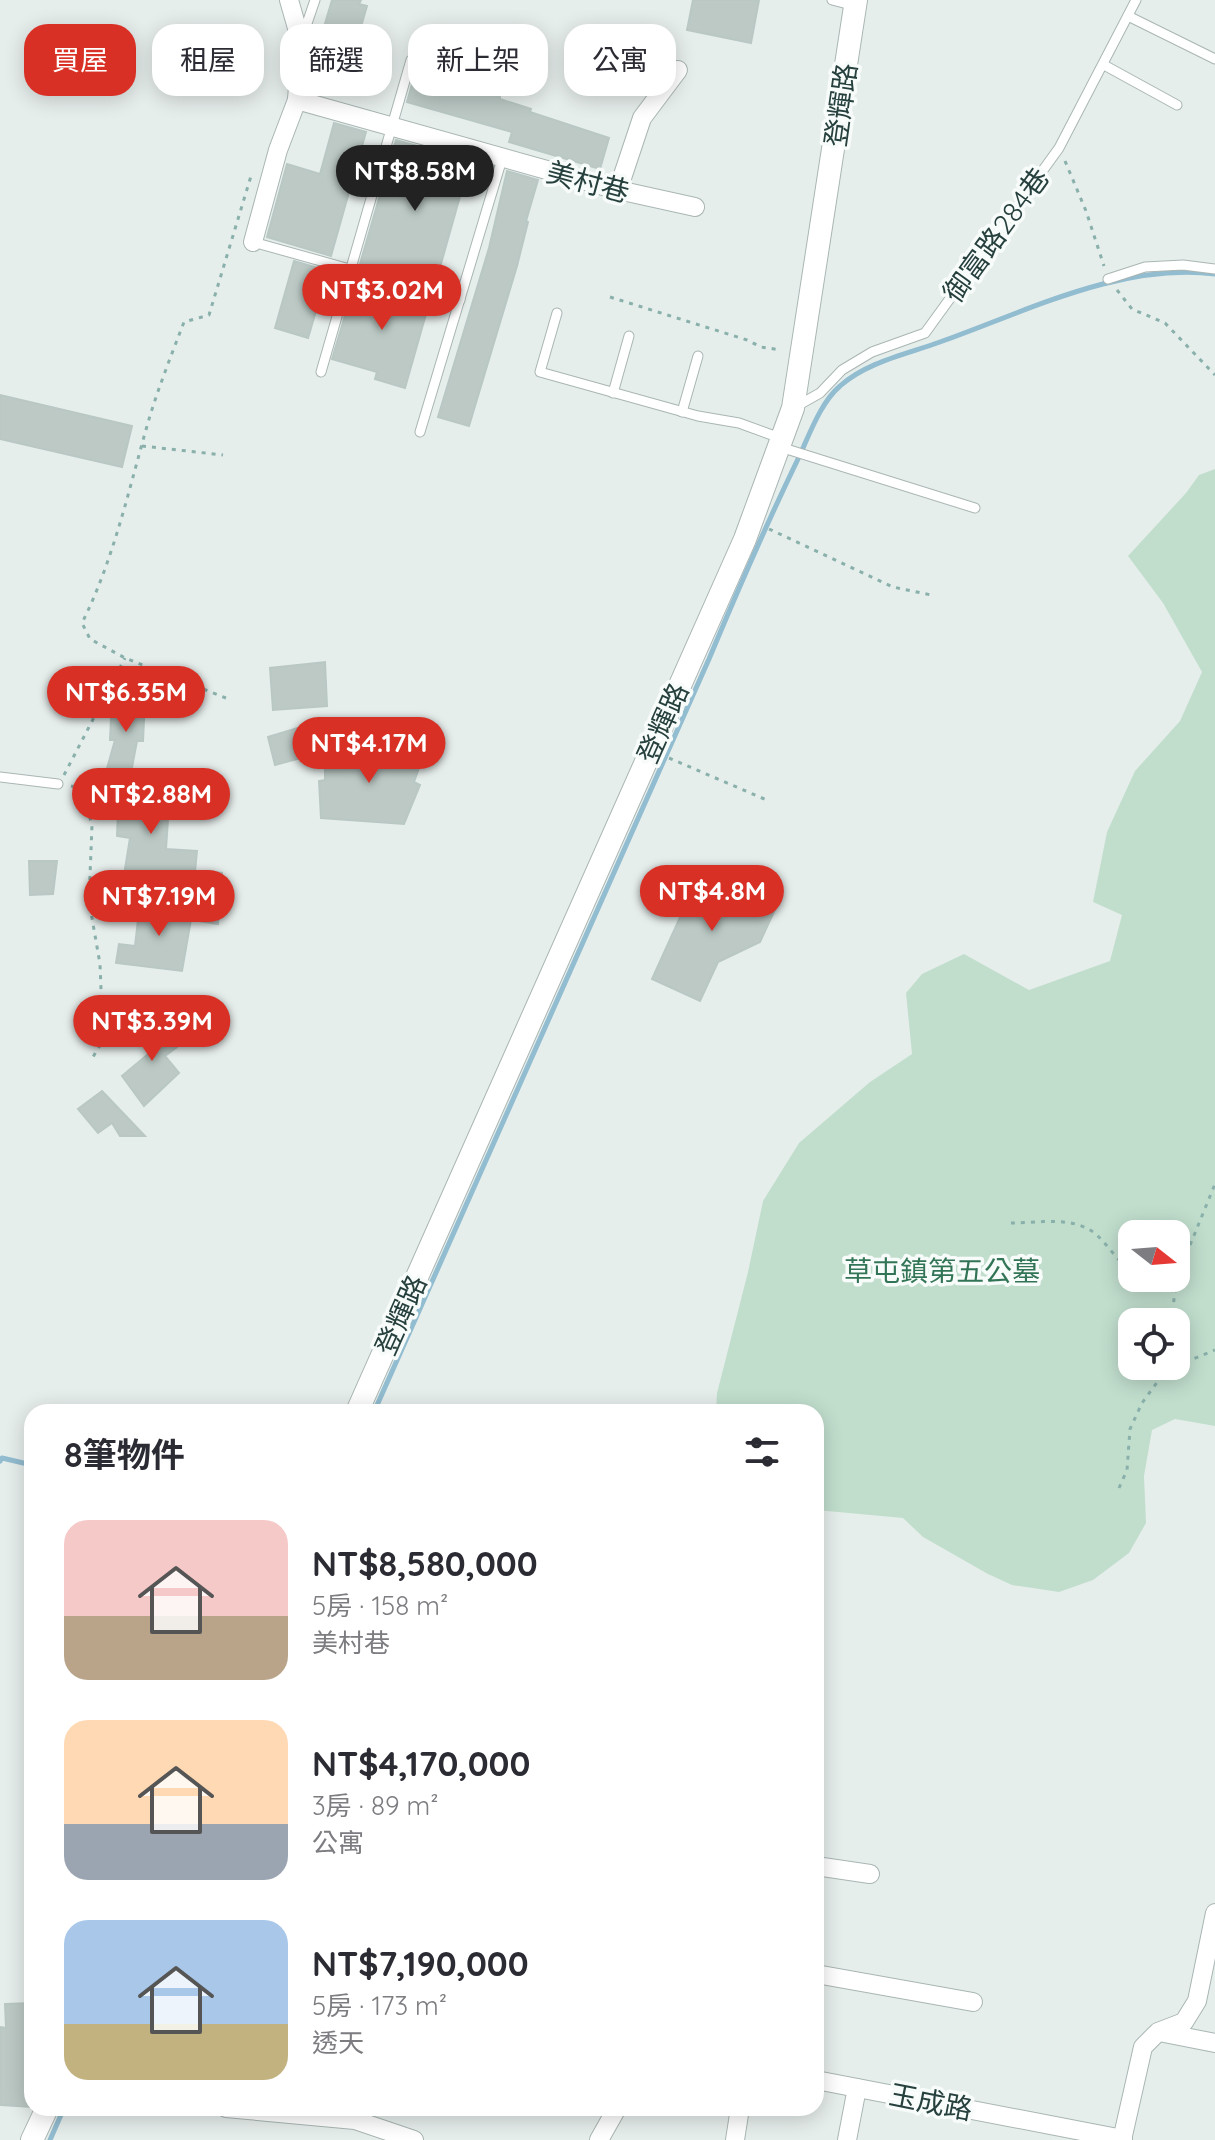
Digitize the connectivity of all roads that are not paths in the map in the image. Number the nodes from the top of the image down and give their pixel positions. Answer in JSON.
{"nodes":[{"id":1,"x":289,"y":0,"type":"edge"},
{"id":2,"x":315,"y":0,"type":"edge"},
{"id":3,"x":832,"y":0,"type":"edge"},
{"id":4,"x":1136,"y":0,"type":"edge"},
{"id":5,"x":856,"y":3,"type":"edge"},
{"id":6,"x":1128,"y":16,"type":"junction"},
{"id":7,"x":296,"y":24,"type":"edge"},
{"id":8,"x":307,"y":24,"type":"edge"},
{"id":9,"x":1215,"y":59,"type":"edge"},
{"id":10,"x":1104,"y":65,"type":"junction"},
{"id":11,"x":408,"y":70,"type":"edge"},
{"id":12,"x":678,"y":70,"type":"dead end"},
{"id":13,"x":297,"y":96,"type":"edge"},
{"id":14,"x":297,"y":100,"type":"junction"},
{"id":15,"x":1177,"y":105,"type":"dead end"},
{"id":16,"x":392,"y":126,"type":"junction"},
{"id":17,"x":502,"y":159,"type":"junction"},
{"id":18,"x":618,"y":190,"type":"junction"},
{"id":19,"x":695,"y":207,"type":"dead end"},
{"id":20,"x":253,"y":242,"type":"joint"},
{"id":21,"x":351,"y":269,"type":"junction"},
{"id":22,"x":1215,"y":269,"type":"edge"},
{"id":23,"x":1108,"y":279,"type":"dead end"},
{"id":24,"x":460,"y":300,"type":"junction"},
{"id":25,"x":557,"y":313,"type":"dead end"},
{"id":26,"x":629,"y":336,"type":"dead end"},
{"id":27,"x":698,"y":356,"type":"dead end"},
{"id":28,"x":321,"y":372,"type":"dead end"},
{"id":29,"x":613,"y":393,"type":"junction"},
{"id":30,"x":793,"y":408,"type":"junction"},
{"id":31,"x":682,"y":412,"type":"junction"},
{"id":32,"x":420,"y":432,"type":"dead end"},
{"id":33,"x":781,"y":443,"type":"junction"},
{"id":34,"x":975,"y":508,"type":"dead end"},
{"id":35,"x":0,"y":777,"type":"edge"},
{"id":36,"x":58,"y":784,"type":"road end"},
{"id":37,"x":361,"y":1404,"type":"edge"},
{"id":38,"x":824,"y":1867,"type":"edge"},
{"id":39,"x":870,"y":1874,"type":"dead end"},
{"id":40,"x":1215,"y":1913,"type":"edge"},
{"id":41,"x":824,"y":1975,"type":"edge"},
{"id":42,"x":973,"y":2002,"type":"dead end"},
{"id":43,"x":1158,"y":2032,"type":"junction"},
{"id":44,"x":1215,"y":2043,"type":"edge"},
{"id":45,"x":824,"y":2082,"type":"edge"},
{"id":46,"x":857,"y":2088,"type":"junction"},
{"id":47,"x":43,"y":2116,"type":"edge"},
{"id":48,"x":312,"y":2116,"type":"edge"},
{"id":49,"x":612,"y":2116,"type":"edge"},
{"id":50,"x":739,"y":2116,"type":"edge"},
{"id":51,"x":32,"y":2140,"type":"edge"},
{"id":52,"x":414,"y":2140,"type":"edge"},
{"id":53,"x":599,"y":2140,"type":"edge"},
{"id":54,"x":735,"y":2140,"type":"edge"},
{"id":55,"x":847,"y":2140,"type":"edge"},
{"id":56,"x":1122,"y":2140,"type":"edge"}],
"edges":[{"from":1,"to":7,"type":"street"},
{"from":2,"to":8,"type":"lane"},
{"from":3,"to":5,"type":"lane"},
{"from":4,"to":6,"type":"lane","name":"御富路284巷"},
{"from":5,"to":30,"type":"street","name":"登輝路"},
{"from":6,"to":9,"type":"lane"},
{"from":6,"to":10,"type":"lane","name":"御富路284巷"},
{"from":10,"to":15,"type":"lane"},
{"from":10,"to":30,"type":"lane","name":"御富路284巷"},
{"from":11,"to":16,"type":"lane"},
{"from":12,"to":18,"type":"street"},
{"from":13,"to":14,"type":"street"},
{"from":14,"to":16,"type":"street","name":"美村巷"},
{"from":14,"to":20,"type":"street"},
{"from":16,"to":17,"type":"street","name":"美村巷"},
{"from":16,"to":21,"type":"lane"},
{"from":17,"to":18,"type":"street","name":"美村巷"},
{"from":17,"to":24,"type":"lane"},
{"from":18,"to":19,"type":"street","name":"美村巷"},
{"from":20,"to":21,"type":"lane"},
{"from":21,"to":24,"type":"lane"},
{"from":21,"to":28,"type":"lane"},
{"from":22,"to":23,"type":"lane"},
{"from":24,"to":32,"type":"lane"},
{"from":25,"to":29,"type":"lane"},
{"from":26,"to":29,"type":"lane"},
{"from":27,"to":31,"type":"lane"},
{"from":29,"to":31,"type":"lane"},
{"from":30,"to":33,"type":"street","name":"登輝路"},
{"from":31,"to":33,"type":"lane"},
{"from":33,"to":34,"type":"lane"},
{"from":33,"to":37,"type":"street","name":"登輝路"},
{"from":35,"to":36,"type":"lane"},
{"from":38,"to":39,"type":"street"},
{"from":40,"to":43,"type":"street"},
{"from":41,"to":42,"type":"street"},
{"from":43,"to":44,"type":"street"},
{"from":43,"to":56,"type":"street","name":"玉成路"},
{"from":45,"to":46,"type":"street","name":"玉成路"},
{"from":46,"to":55,"type":"street"},
{"from":46,"to":56,"type":"street","name":"玉成路"},
{"from":47,"to":51,"type":"street"},
{"from":48,"to":52,"type":"street"},
{"from":49,"to":53,"type":"street"},
{"from":50,"to":54,"type":"street"}]}
